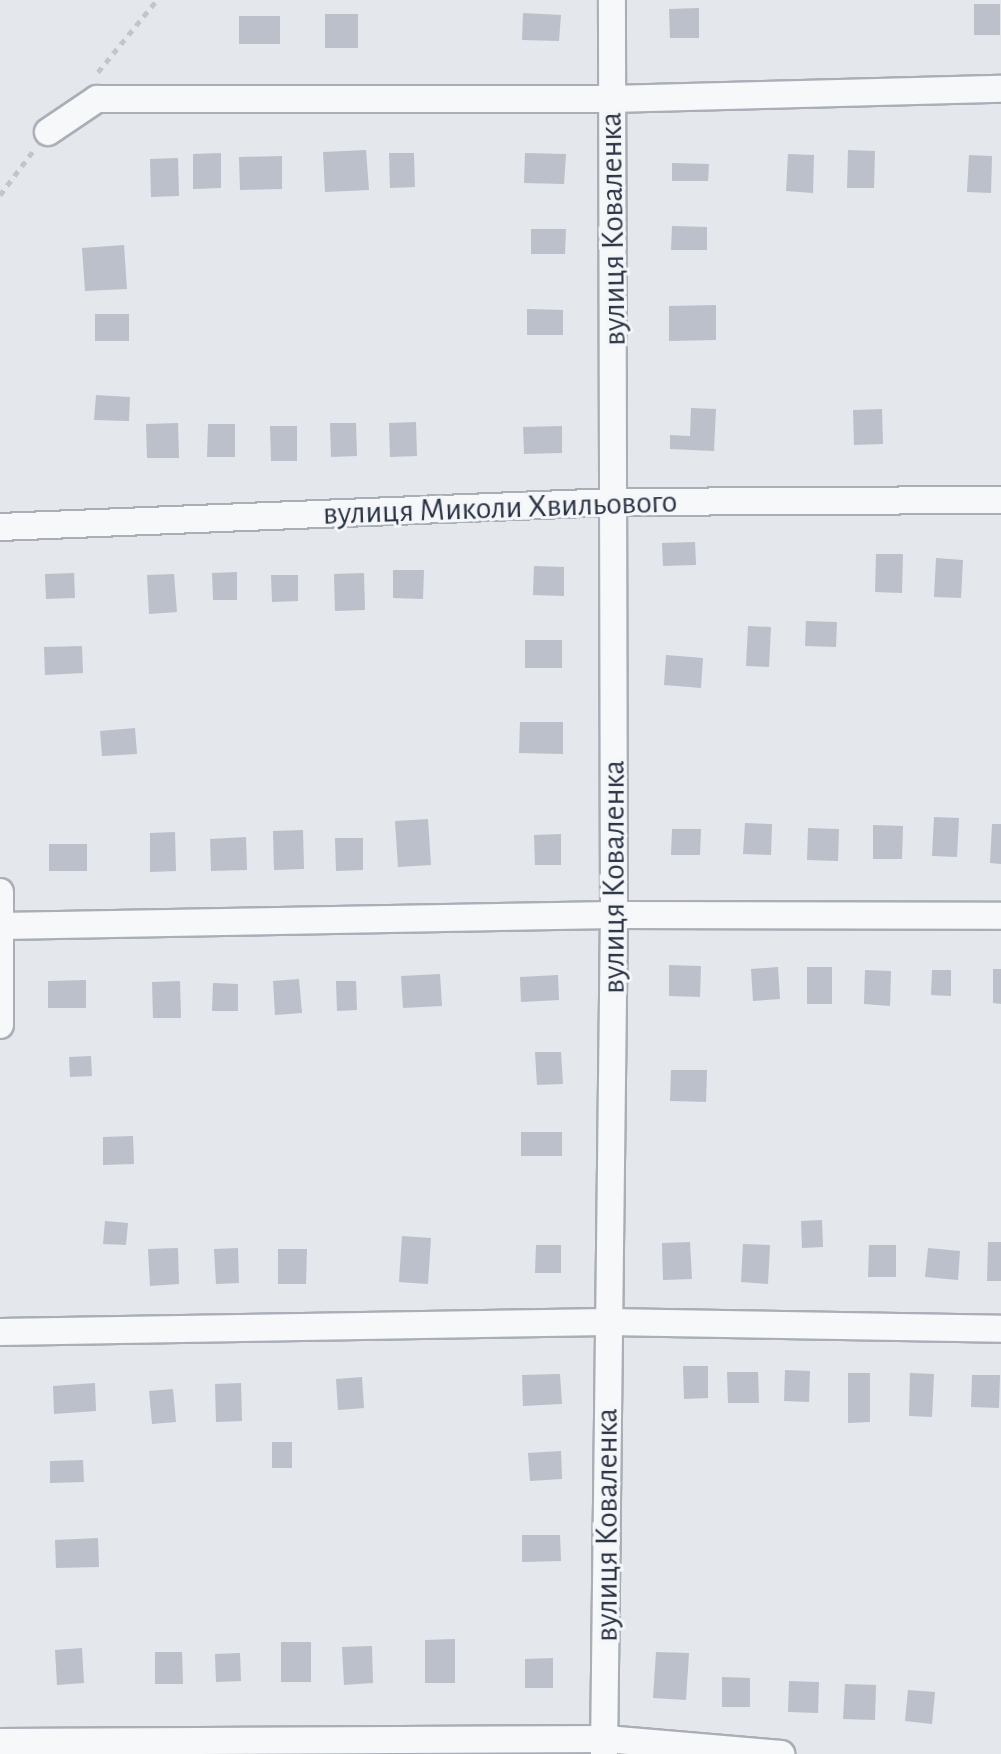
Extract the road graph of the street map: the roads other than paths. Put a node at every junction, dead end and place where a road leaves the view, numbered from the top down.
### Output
1 (612, 0) edge
2 (1001, 89) edge
3 (611, 99) junction
4 (48, 132) dead end
5 (1001, 500) edge
6 (615, 502) junction
7 (0, 527) edge
8 (0, 892) edge
9 (614, 915) junction
10 (1001, 916) edge
11 (2, 926) junction
12 (0, 1025) edge
13 (608, 1322) junction
14 (1001, 1329) edge
15 (0, 1332) edge
16 (0, 1742) edge
17 (605, 1746) edge
18 (781, 1754) edge

1 - 3 street, вулиця Коваленка
2 - 3 street
3 - 4 street
3 - 6 street, вулиця Коваленка
5 - 6 street, вулиця Миколи Хвильового
6 - 7 street, вулиця Миколи Хвильового
6 - 9 street, вулиця Коваленка
8 - 11 street
9 - 10 street
9 - 11 street
9 - 13 street, вулиця Коваленка
11 - 12 street
13 - 14 street
13 - 15 street
13 - 17 street, вулиця Коваленка
16 - 17 street
17 - 18 street

